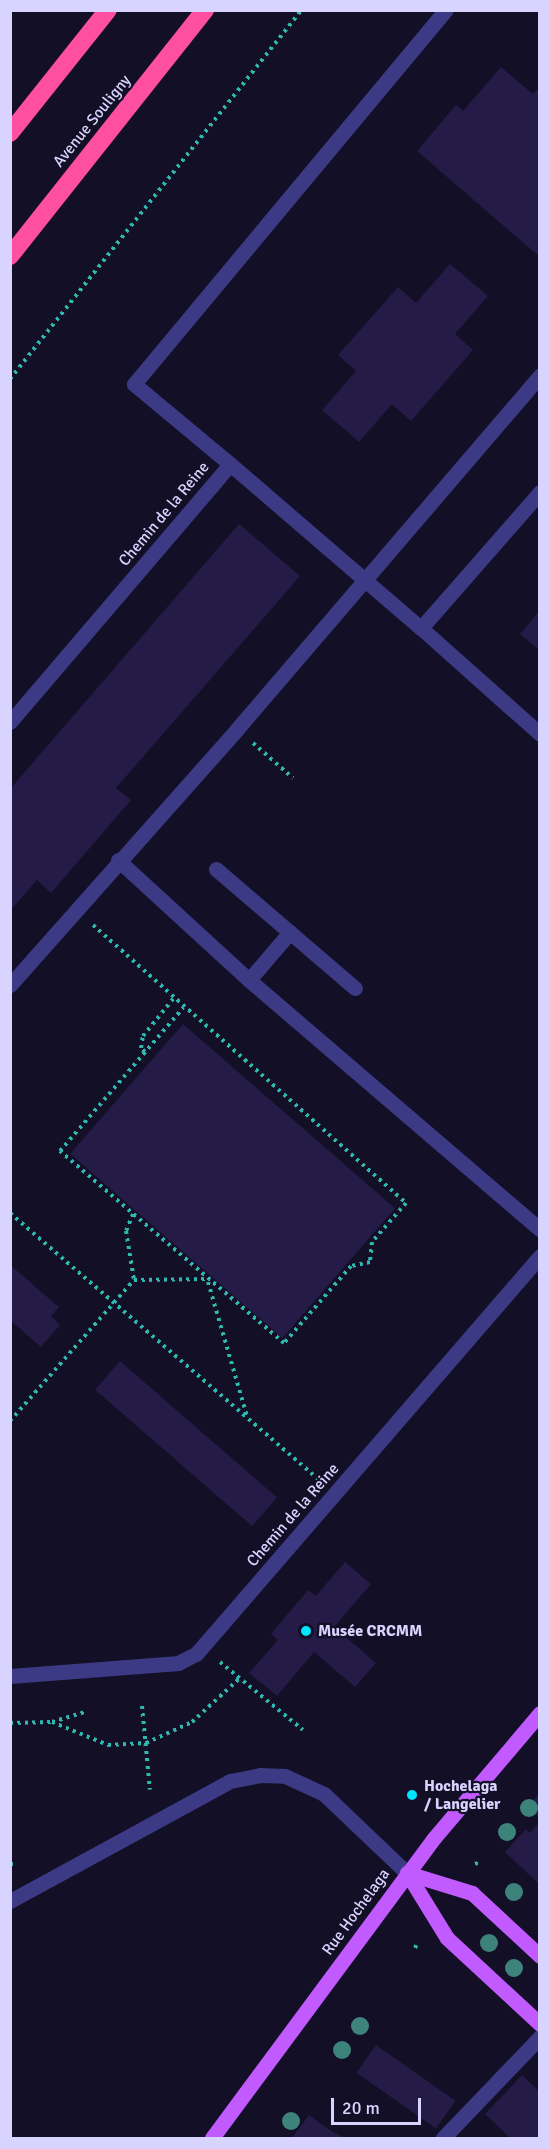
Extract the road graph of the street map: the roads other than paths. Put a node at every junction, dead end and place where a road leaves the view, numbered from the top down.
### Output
1 (108, 10) edge
2 (205, 10) edge
3 (446, 10) edge
4 (10, 133) edge
5 (10, 256) edge
6 (540, 375) edge
7 (230, 464) junction
8 (540, 492) edge
9 (364, 578) junction
10 (421, 628) junction
11 (10, 722) edge
12 (540, 734) edge
13 (118, 860) junction
14 (216, 869) dead end
15 (290, 932) junction
16 (249, 980) junction
17 (10, 985) edge
18 (355, 988) dead end
19 (540, 1229) edge
20 (540, 1256) edge
21 (10, 1676) edge
22 (540, 1713) edge
23 (407, 1873) junction
24 (10, 1901) edge
25 (540, 1956) edge
26 (540, 2024) edge
27 (540, 2037) edge
28 (212, 2139) edge
29 (443, 2139) edge

1 - 4 highway
2 - 5 highway, Avenue Souligny
3 - 7 lane
6 - 9 lane
7 - 9 lane, Chemin de la Reine
7 - 11 lane, Chemin de la Reine
8 - 10 lane
9 - 10 lane, Chemin de la Reine
9 - 13 lane
10 - 12 lane, Chemin de la Reine
13 - 16 lane
13 - 17 lane
14 - 15 lane
15 - 16 lane
15 - 18 lane
16 - 19 lane
20 - 21 lane, Chemin de la Reine
22 - 23 main road, Rue Hochelaga
23 - 24 lane
23 - 25 main road
23 - 26 main road
23 - 28 main road, Rue Hochelaga
27 - 29 lane

